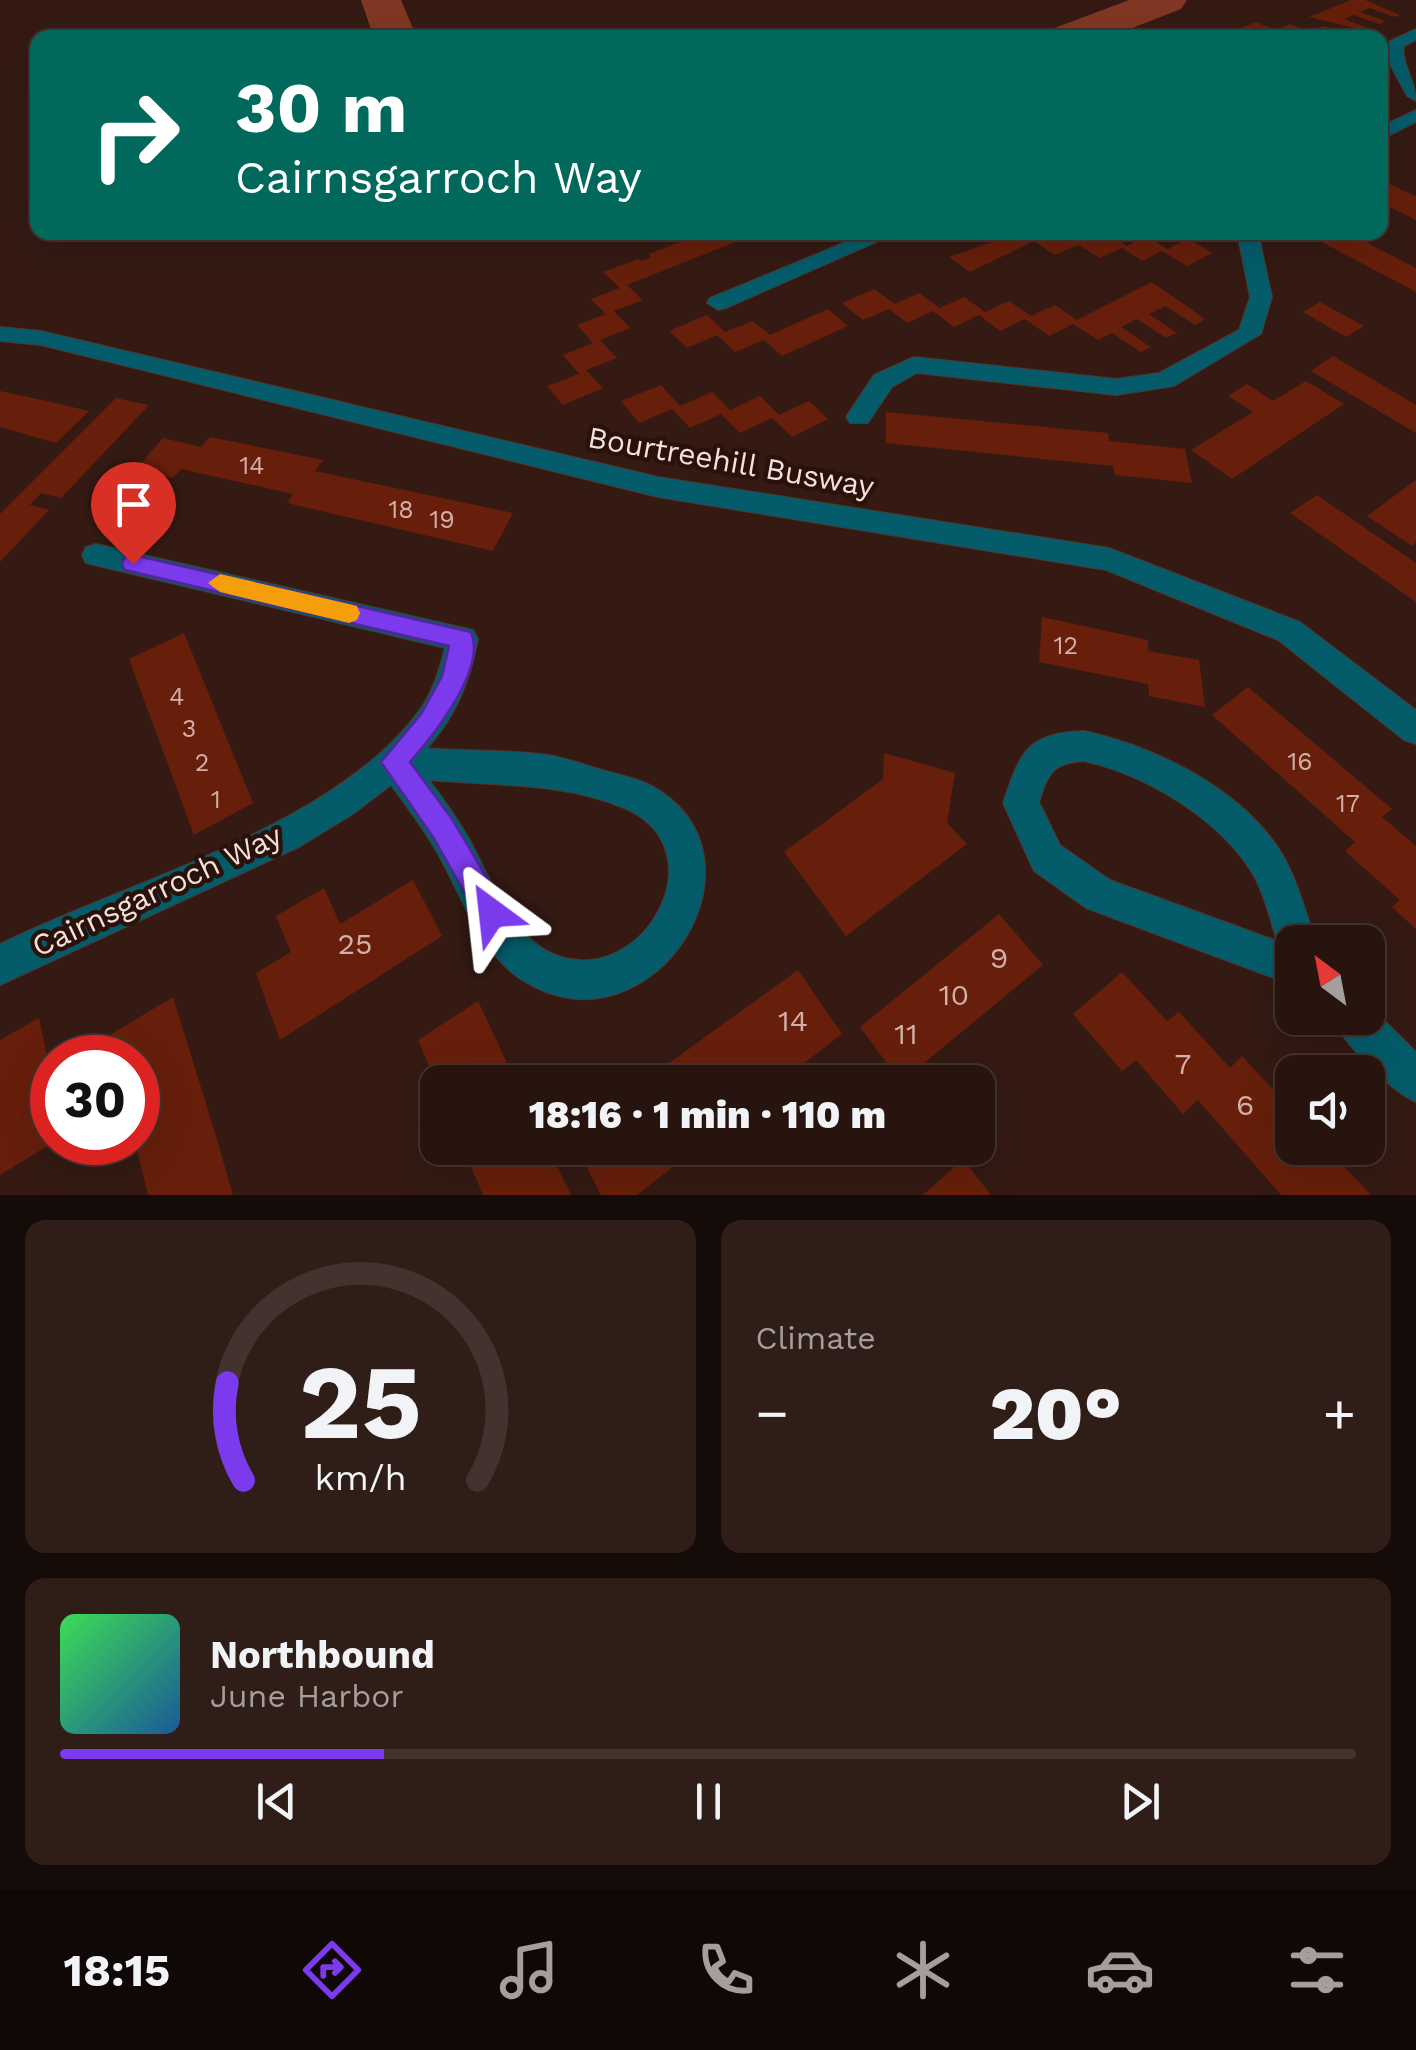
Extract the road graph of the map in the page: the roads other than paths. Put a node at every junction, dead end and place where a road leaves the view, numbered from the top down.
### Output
1 (1416, 34) edge
2 (1388, 55) edge
3 (1388, 57) edge
4 (1416, 96) edge
5 (1416, 116) edge
6 (1388, 130) edge
7 (870, 240) edge
8 (1243, 240) edge
9 (718, 303) dead end
10 (0, 334) edge
11 (859, 417) dead end
12 (96, 555) dead end
13 (1416, 729) edge
14 (394, 762) junction
15 (1290, 925) edge
16 (1275, 960) edge
17 (0, 965) edge
18 (1370, 1035) edge
19 (1416, 1081) edge

1 - 2 street
3 - 4 street
5 - 6 street
7 - 9 street
8 - 11 street
10 - 13 street, Bourtreehill Busway
12 - 14 street, Cairnsgarroch Way
14 - 14 street
14 - 17 street, Cairnsgarroch Way
15 - 16 street
18 - 19 street

